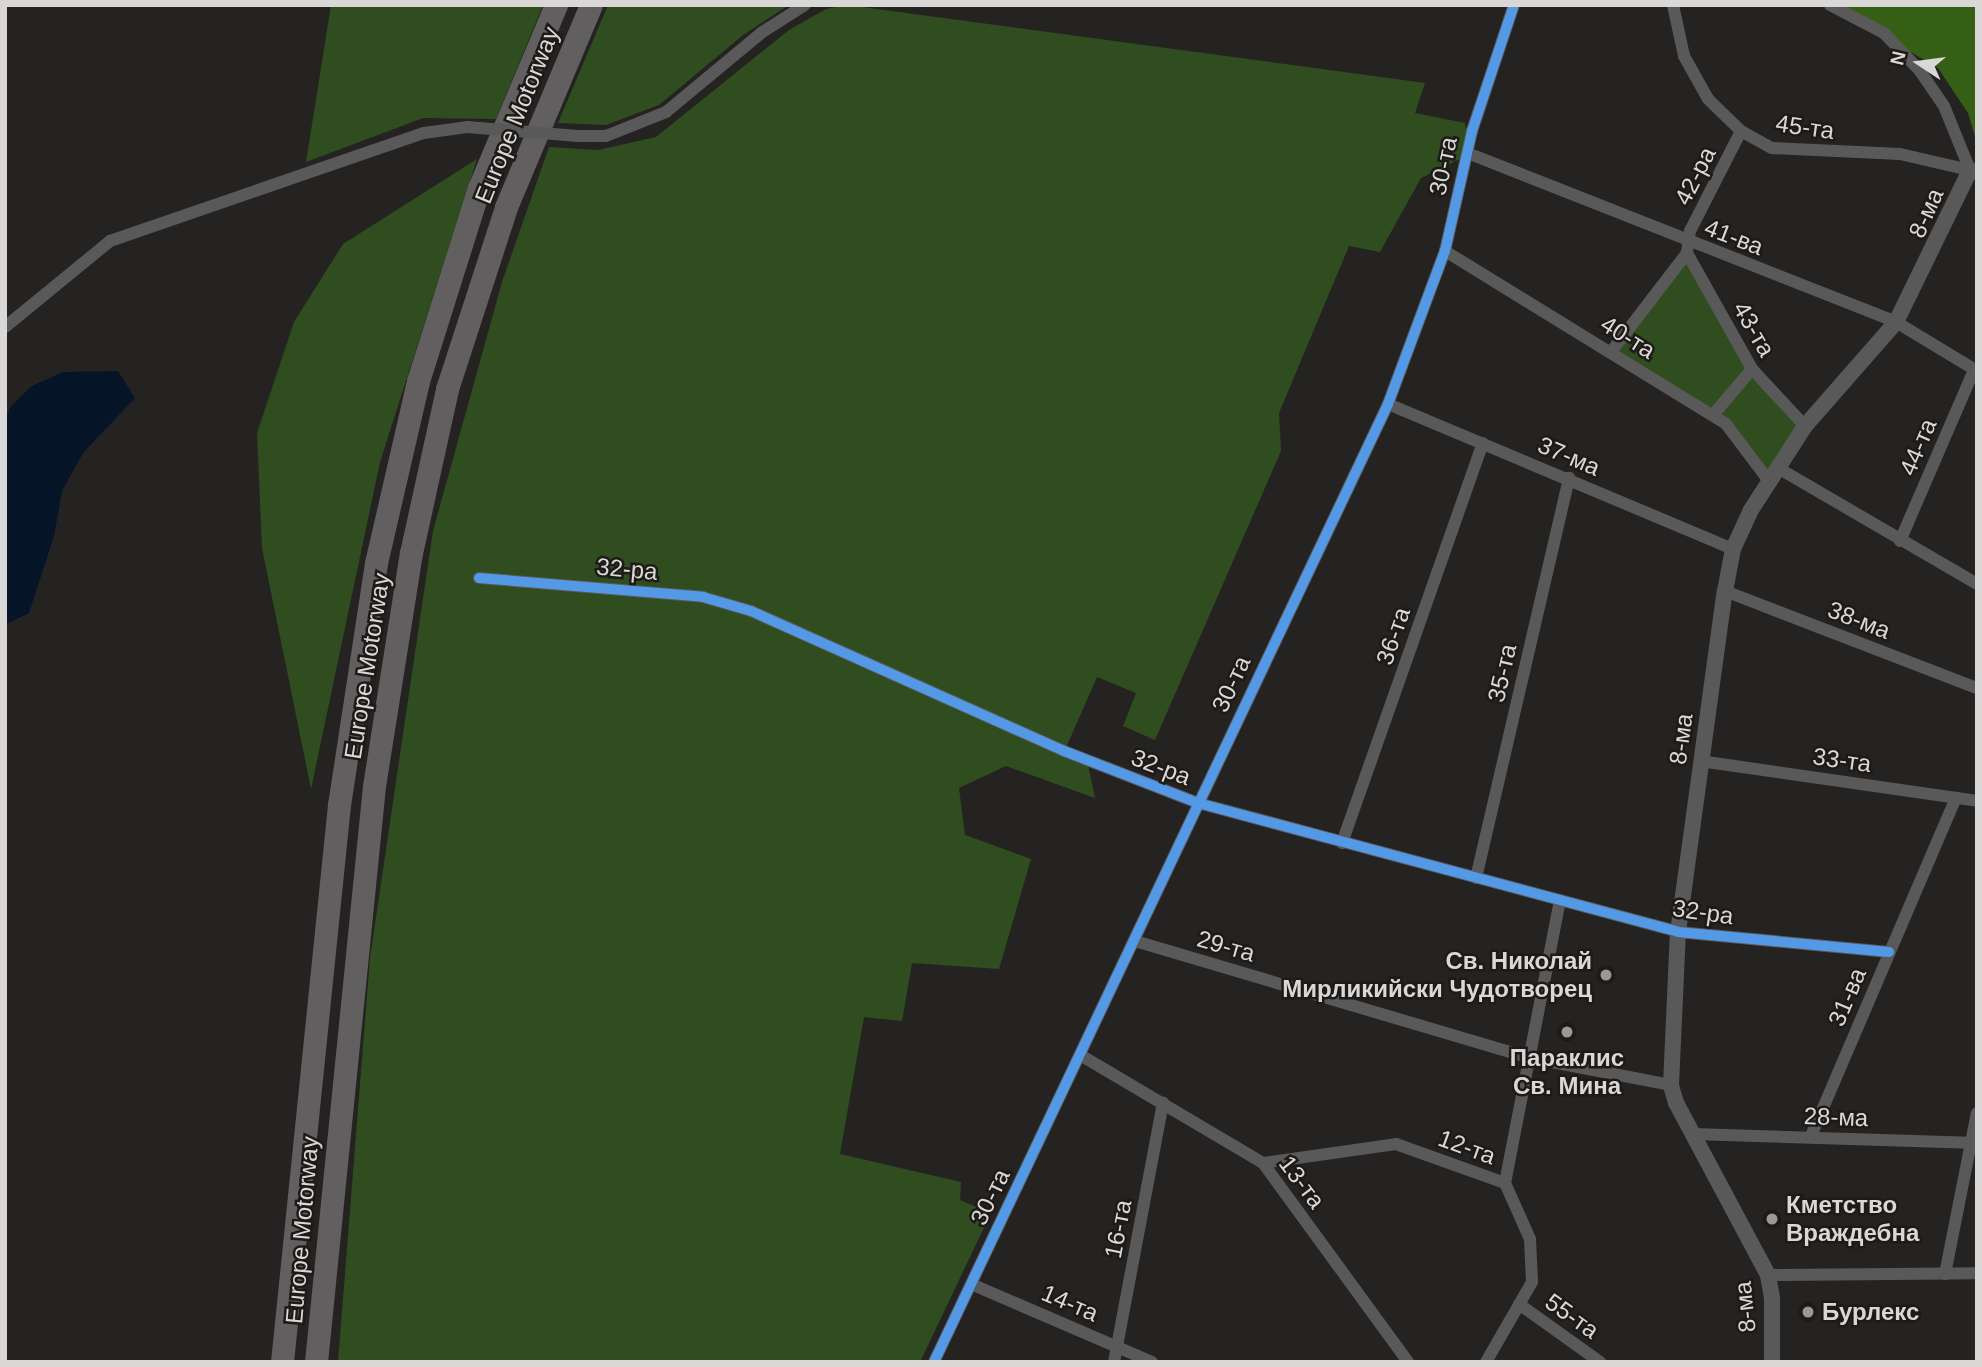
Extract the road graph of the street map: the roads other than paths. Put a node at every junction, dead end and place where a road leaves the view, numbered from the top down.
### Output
1 (556, 5) edge
2 (591, 5) edge
3 (805, 5) edge
4 (1514, 5) edge
5 (1673, 5) edge
6 (1830, 5) edge
7 (1741, 131) junction
8 (1469, 154) junction
9 (1973, 171) edge
10 (1687, 247) junction
11 (1445, 251) junction
12 (1896, 322) junction
13 (5, 327) edge
14 (1611, 352) junction
15 (1752, 369) junction
16 (1975, 370) edge
17 (1388, 404) junction
18 (1713, 415) junction
19 (1805, 426) junction
20 (1483, 443) junction
21 (1773, 475) junction
22 (1569, 478) junction
23 (1900, 541) junction
24 (1733, 549) junction
25 (479, 578) dead end
26 (1977, 584) edge
27 (1726, 591) junction
28 (1977, 688) edge
29 (1700, 761) junction
30 (1956, 798) junction
31 (1977, 801) edge
32 (1198, 803) junction
33 (1342, 843) junction
34 (1476, 878) junction
35 (1560, 900) junction
36 (1678, 932) junction
37 (1135, 941) junction
38 (1889, 952) junction
39 (1082, 1055) junction
40 (1531, 1058) junction
41 (1671, 1085) junction
42 (1163, 1103) junction
43 (1977, 1113) edge
44 (1694, 1134) junction
45 (1811, 1136) junction
46 (1974, 1143) edge
47 (1263, 1163) junction
48 (1505, 1183) junction
49 (1945, 1273) junction
50 (1977, 1273) edge
51 (1768, 1275) junction
52 (1532, 1282) junction
53 (971, 1284) junction
54 (1519, 1304) junction
55 (1532, 1315) junction
56 (1117, 1346) junction
57 (282, 1362) edge
58 (316, 1362) edge
59 (934, 1362) edge
60 (1114, 1362) edge
61 (1152, 1362) edge
62 (1408, 1362) edge
63 (1486, 1362) edge
64 (1600, 1362) edge
65 (1772, 1362) edge

1 - 57 highway, Europe Motorway
2 - 58 highway, Europe Motorway
3 - 13 street, bridge
4 - 8 street, 30-та
5 - 7 street, 45-та
6 - 9 street
7 - 9 street, 45-та
7 - 10 street, 42-ра
8 - 10 street, 41-ва
8 - 11 street, 30-та
9 - 12 street, 8-ма
10 - 12 street, 41-ва
10 - 14 street, 42-ра
10 - 15 street, 43-та
11 - 14 street, 40-та
11 - 17 street, 30-та
12 - 16 street, 41-ва
12 - 19 street, 8-ма
14 - 18 street, 40-та
15 - 18 street
15 - 19 street, 43-та
16 - 23 street, 44-та
17 - 20 street, 37-ма
17 - 32 street, 30-та
18 - 21 street, 40-та
19 - 21 street, 8-ма
20 - 22 street, 37-ма
20 - 33 street, 36-та
21 - 23 street, 40-та
21 - 24 street, 8-ма
22 - 24 street, 37-ма
22 - 34 street, 35-та
23 - 26 street, 40-та
24 - 27 street, 8-ма
25 - 32 street, 32-ра
27 - 28 street, 38-ма
27 - 29 street, 8-ма
29 - 30 street, 33-та
29 - 36 street, 8-ма
30 - 31 street, 33-та
30 - 38 street, 31-ва
32 - 33 street, 32-ра
32 - 37 street, 30-та
33 - 34 street, 32-ра
34 - 35 street, 32-ра
35 - 36 street, 32-ра
35 - 40 street
36 - 38 street, 32-ра
36 - 41 street, 8-ма
37 - 39 street, 30-та
37 - 40 street, 29-та
38 - 45 street, 31-ва
39 - 42 street, 13-та
39 - 53 street, 30-та
40 - 41 street, 29-та
40 - 48 street
41 - 44 street, 8-ма
42 - 47 street, 13-та
42 - 56 street, 16-та
43 - 46 street
44 - 45 street, 28-ма
44 - 51 street, 8-ма
45 - 46 street, 28-ма
46 - 49 street
47 - 48 street, 12-та
47 - 62 street, 13-та
48 - 52 street, 12-та
49 - 50 street
49 - 51 street
51 - 65 street, 8-ма
52 - 54 street
52 - 55 street, 12-та
53 - 56 street, 14-та
53 - 59 street, 30-та
54 - 55 street, 55-та
54 - 63 street
55 - 64 street, 55-та
56 - 60 street, 16-та
56 - 61 street, 14-та

